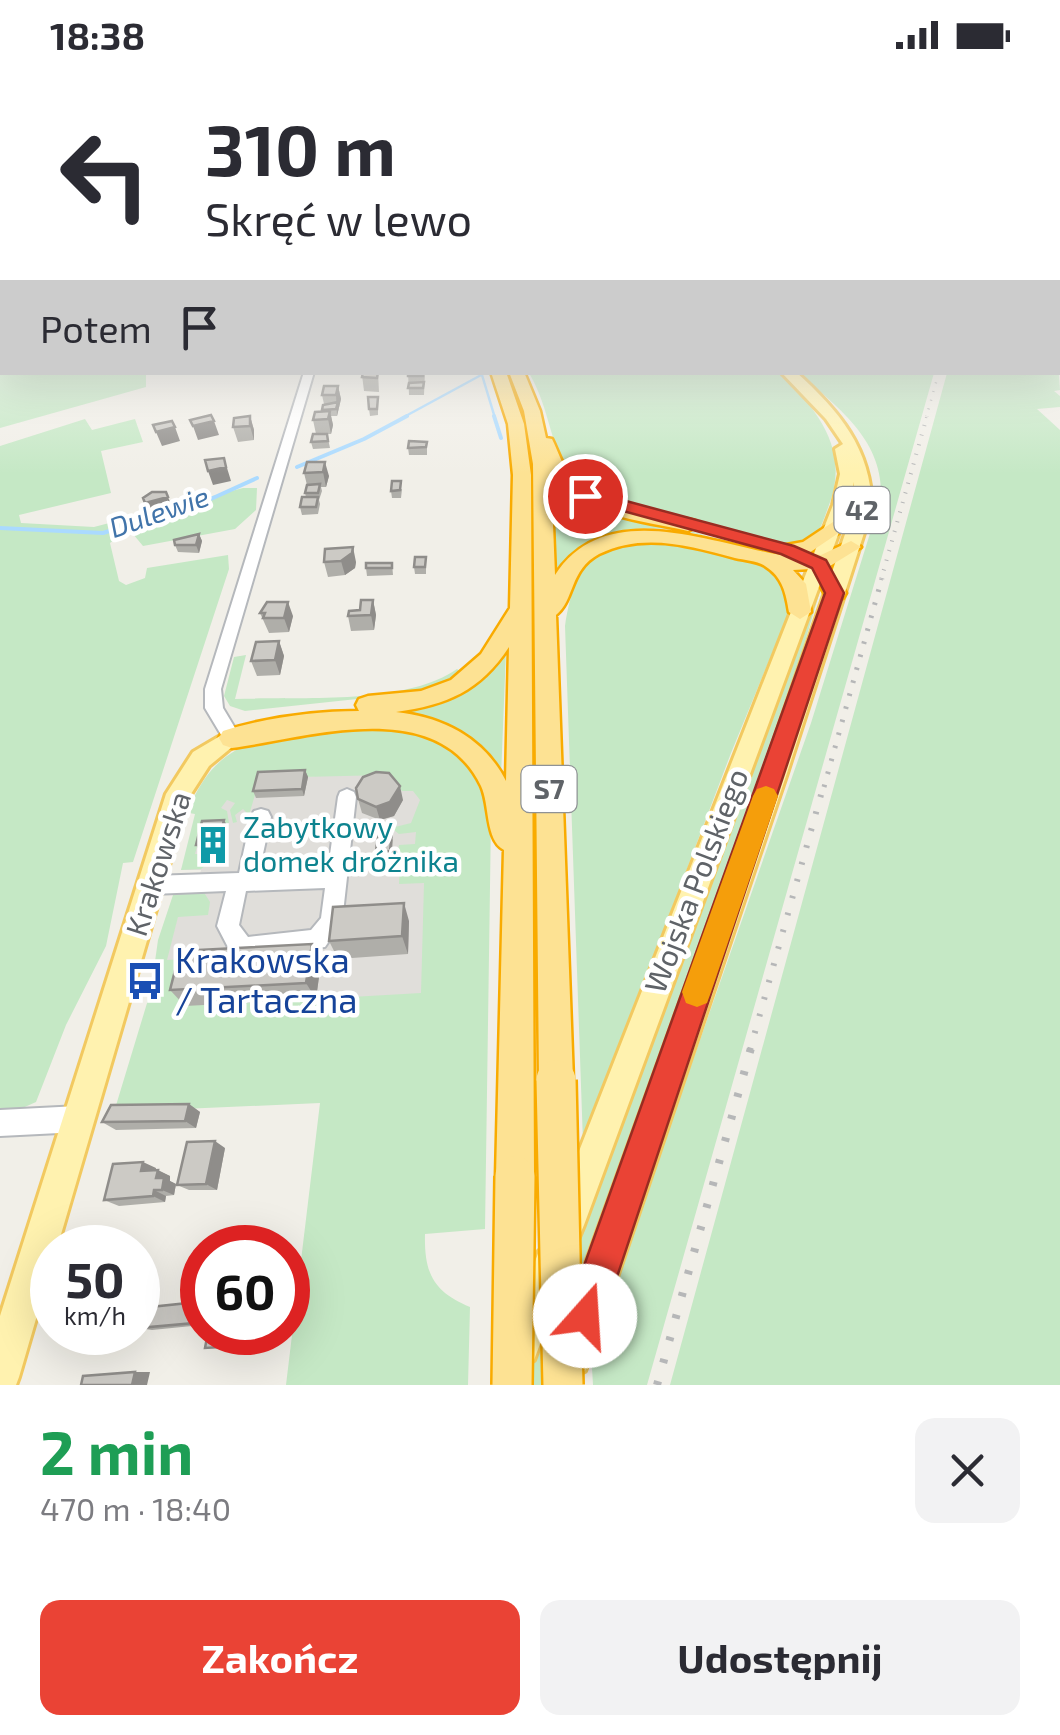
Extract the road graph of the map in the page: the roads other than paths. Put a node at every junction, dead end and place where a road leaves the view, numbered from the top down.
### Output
1 (309, 375) edge
2 (499, 375) edge
3 (517, 375) edge
4 (794, 378) edge
5 (535, 423) junction
6 (833, 528) junction
7 (851, 548) junction
8 (779, 555) junction
9 (820, 564) junction
10 (835, 593) junction
11 (520, 608) junction
12 (800, 612) junction
13 (546, 636) junction
14 (232, 738) junction
15 (347, 797) dead end
16 (261, 818) dead end
17 (336, 878) junction
18 (517, 881) junction
19 (242, 882) junction
20 (152, 884) junction
21 (79, 1119) junction
22 (0, 1123) edge
23 (0, 1378) edge
24 (509, 1385) edge
25 (562, 1385) edge

1 - 14 street
2 - 11 highway, S7
3 - 5 highway, S7
4 - 6 main road, Wojska Polskiego / 42
4 - 7 main road, Wojska Polskiego / 42
5 - 8 highway
5 - 13 highway, S7
6 - 8 highway
6 - 9 main road, Wojska Polskiego / 42
7 - 9 highway
7 - 10 main road, Wojska Polskiego / 42
8 - 9 highway
8 - 12 highway
8 - 13 highway
9 - 10 highway
9 - 12 main road, Wojska Polskiego / 42
10 - 25 main road, Wojska Polskiego / 42
11 - 14 highway
11 - 18 highway, S7
12 - 24 main road, Wojska Polskiego / 42
13 - 25 highway, S7, bridge
14 - 18 highway
14 - 20 main road, Krakowska
15 - 17 street
16 - 19 street
17 - 19 street
17 - 19 street
18 - 24 highway, S7, bridge
19 - 20 street
20 - 21 main road, Krakowska
21 - 22 street
21 - 23 main road, Krakowska

